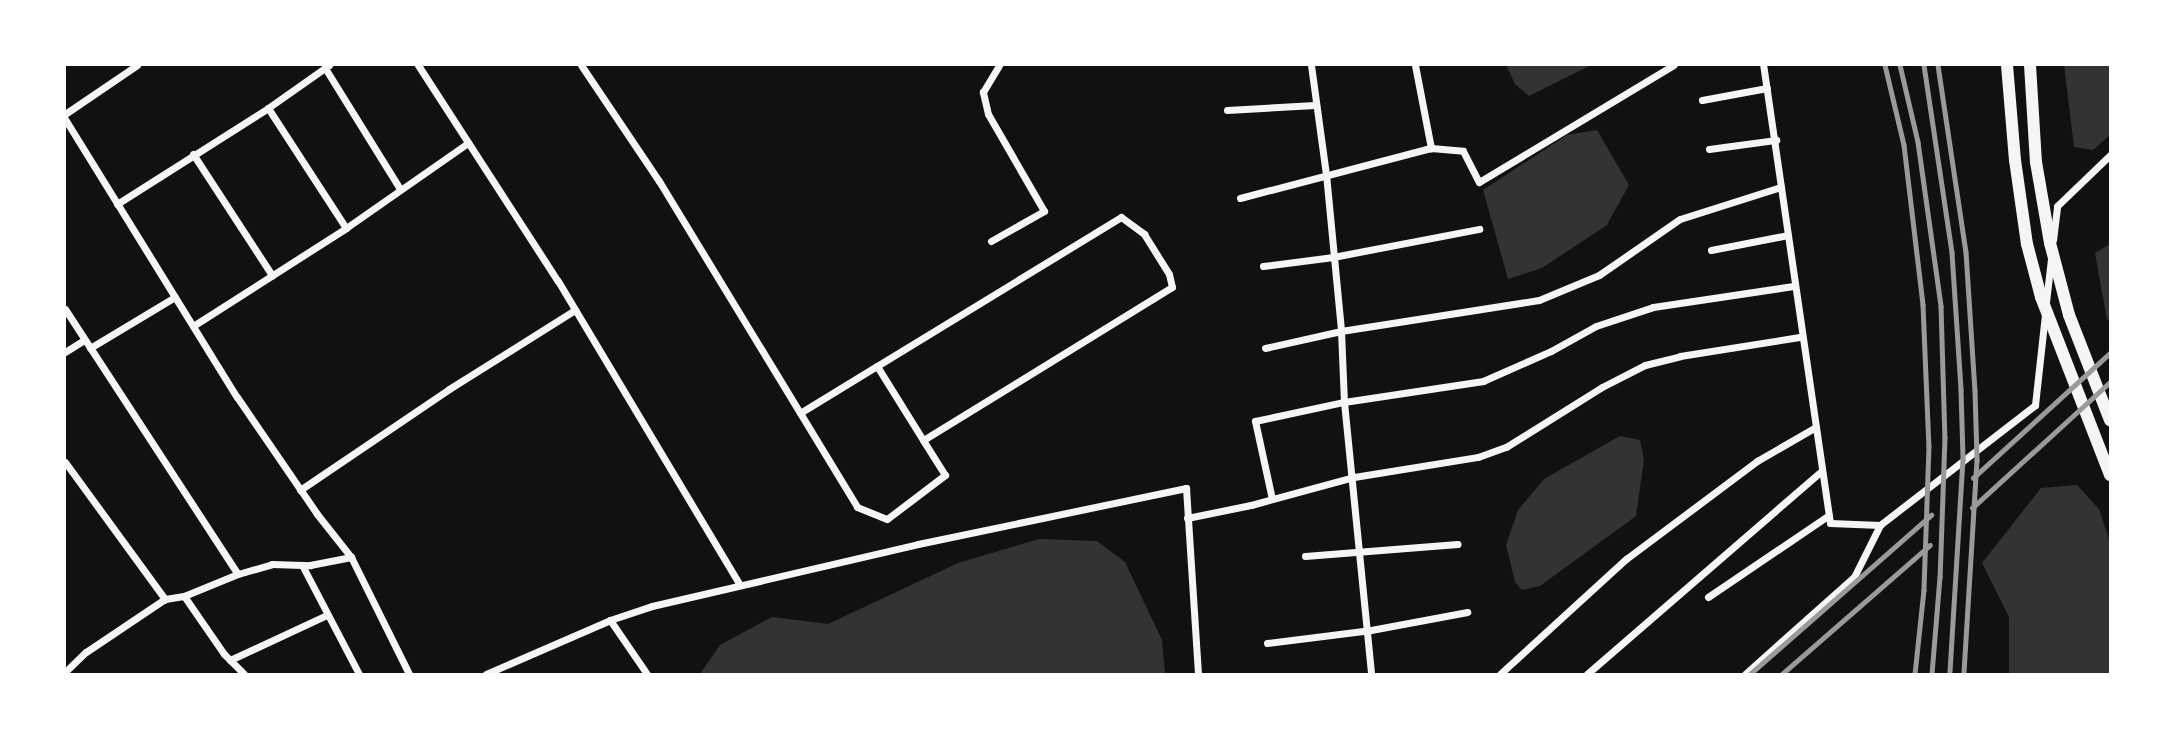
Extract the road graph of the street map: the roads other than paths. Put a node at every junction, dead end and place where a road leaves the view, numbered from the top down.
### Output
1 (137, 65) edge
2 (418, 65) edge
3 (581, 65) edge
4 (999, 65) edge
5 (1311, 65) edge
6 (1415, 65) edge
7 (1674, 65) edge
8 (1763, 65) edge
9 (2007, 65) edge
10 (2029, 65) edge
11 (327, 66) edge
12 (1767, 88) junction
13 (1702, 100) dead end
14 (1315, 105) junction
15 (268, 108) junction
16 (1227, 110) dead end
17 (65, 114) edge
18 (65, 120) edge
19 (1776, 140) junction
20 (468, 143) junction
21 (1431, 148) junction
22 (1709, 149) dead end
23 (193, 154) junction
24 (2110, 155) edge
25 (1326, 174) junction
26 (1781, 187) junction
27 (400, 189) junction
28 (1240, 198) dead end
29 (117, 204) junction
30 (346, 228) junction
31 (1479, 229) dead end
32 (1788, 235) junction
33 (991, 241) dead end
34 (1711, 250) dead end
35 (1333, 257) junction
36 (1263, 266) dead end
37 (272, 275) junction
38 (1793, 286) junction
39 (175, 297) junction
40 (65, 309) edge
41 (575, 310) junction
42 (193, 326) junction
43 (1341, 331) junction
44 (1800, 337) junction
45 (84, 340) junction
46 (90, 348) junction
47 (1265, 348) dead end
48 (65, 352) edge
49 (877, 366) junction
50 (1344, 402) junction
51 (800, 413) junction
52 (2110, 420) edge
53 (1816, 427) junction
54 (923, 440) junction
55 (65, 462) edge
56 (1821, 471) junction
57 (2110, 475) edge
58 (1354, 477) junction
59 (300, 490) junction
60 (1272, 499) junction
61 (1829, 515) junction
62 (1188, 518) junction
63 (1880, 525) junction
64 (1458, 544) dead end
65 (1359, 552) junction
66 (1305, 556) dead end
67 (351, 557) junction
68 (302, 565) junction
69 (238, 574) junction
70 (740, 585) junction
71 (184, 596) junction
72 (1708, 597) dead end
73 (165, 599) junction
74 (1467, 612) dead end
75 (327, 615) junction
76 (610, 620) junction
77 (1366, 630) junction
78 (1267, 643) dead end
79 (230, 660) junction
80 (65, 672) edge
81 (244, 674) edge
82 (359, 674) edge
83 (409, 674) edge
84 (486, 674) edge
85 (647, 674) edge
86 (1198, 674) edge
87 (1371, 674) edge
88 (1500, 674) edge
89 (1587, 674) edge
90 (1745, 674) edge

1 - 17 street
2 - 20 street
3 - 51 street
4 - 33 street
5 - 14 street
6 - 21 street
7 - 21 street
8 - 12 street
9 - 57 highway
10 - 52 highway
11 - 15 street
11 - 27 street
12 - 13 street
12 - 19 street
14 - 16 street
14 - 25 street
15 - 23 street
15 - 30 street
18 - 29 street
19 - 22 street
19 - 26 street
20 - 27 street
20 - 41 street
21 - 25 street
23 - 29 street
23 - 37 street
24 - 63 street
25 - 28 street
25 - 35 street
26 - 32 street
26 - 43 street
27 - 30 street
29 - 39 street
30 - 37 street
31 - 35 street
32 - 34 street
32 - 38 street
35 - 36 street
35 - 43 street
37 - 42 street
38 - 44 street
38 - 50 street
39 - 42 street
39 - 46 street
40 - 45 street
41 - 59 street
41 - 70 street
42 - 59 street
43 - 47 street
43 - 50 street
44 - 53 street
44 - 58 street
45 - 46 street
45 - 48 street
46 - 69 street
49 - 51 street
49 - 54 street
49 - 54 street
50 - 58 street
50 - 60 street
51 - 54 street
53 - 56 street
53 - 88 street
55 - 73 street
56 - 61 street
56 - 89 street
58 - 60 street
58 - 65 street
59 - 67 street
60 - 62 street
61 - 63 street
61 - 72 street
62 - 70 street
62 - 86 street
63 - 90 street
64 - 65 street
65 - 66 street
65 - 77 street
67 - 68 street
67 - 83 street
68 - 69 street
68 - 75 street
69 - 71 street
70 - 76 street
71 - 73 street
71 - 79 street
73 - 80 street
74 - 77 street
75 - 79 street
75 - 82 street
76 - 84 street
76 - 85 street
77 - 78 street
77 - 87 street
79 - 81 street

